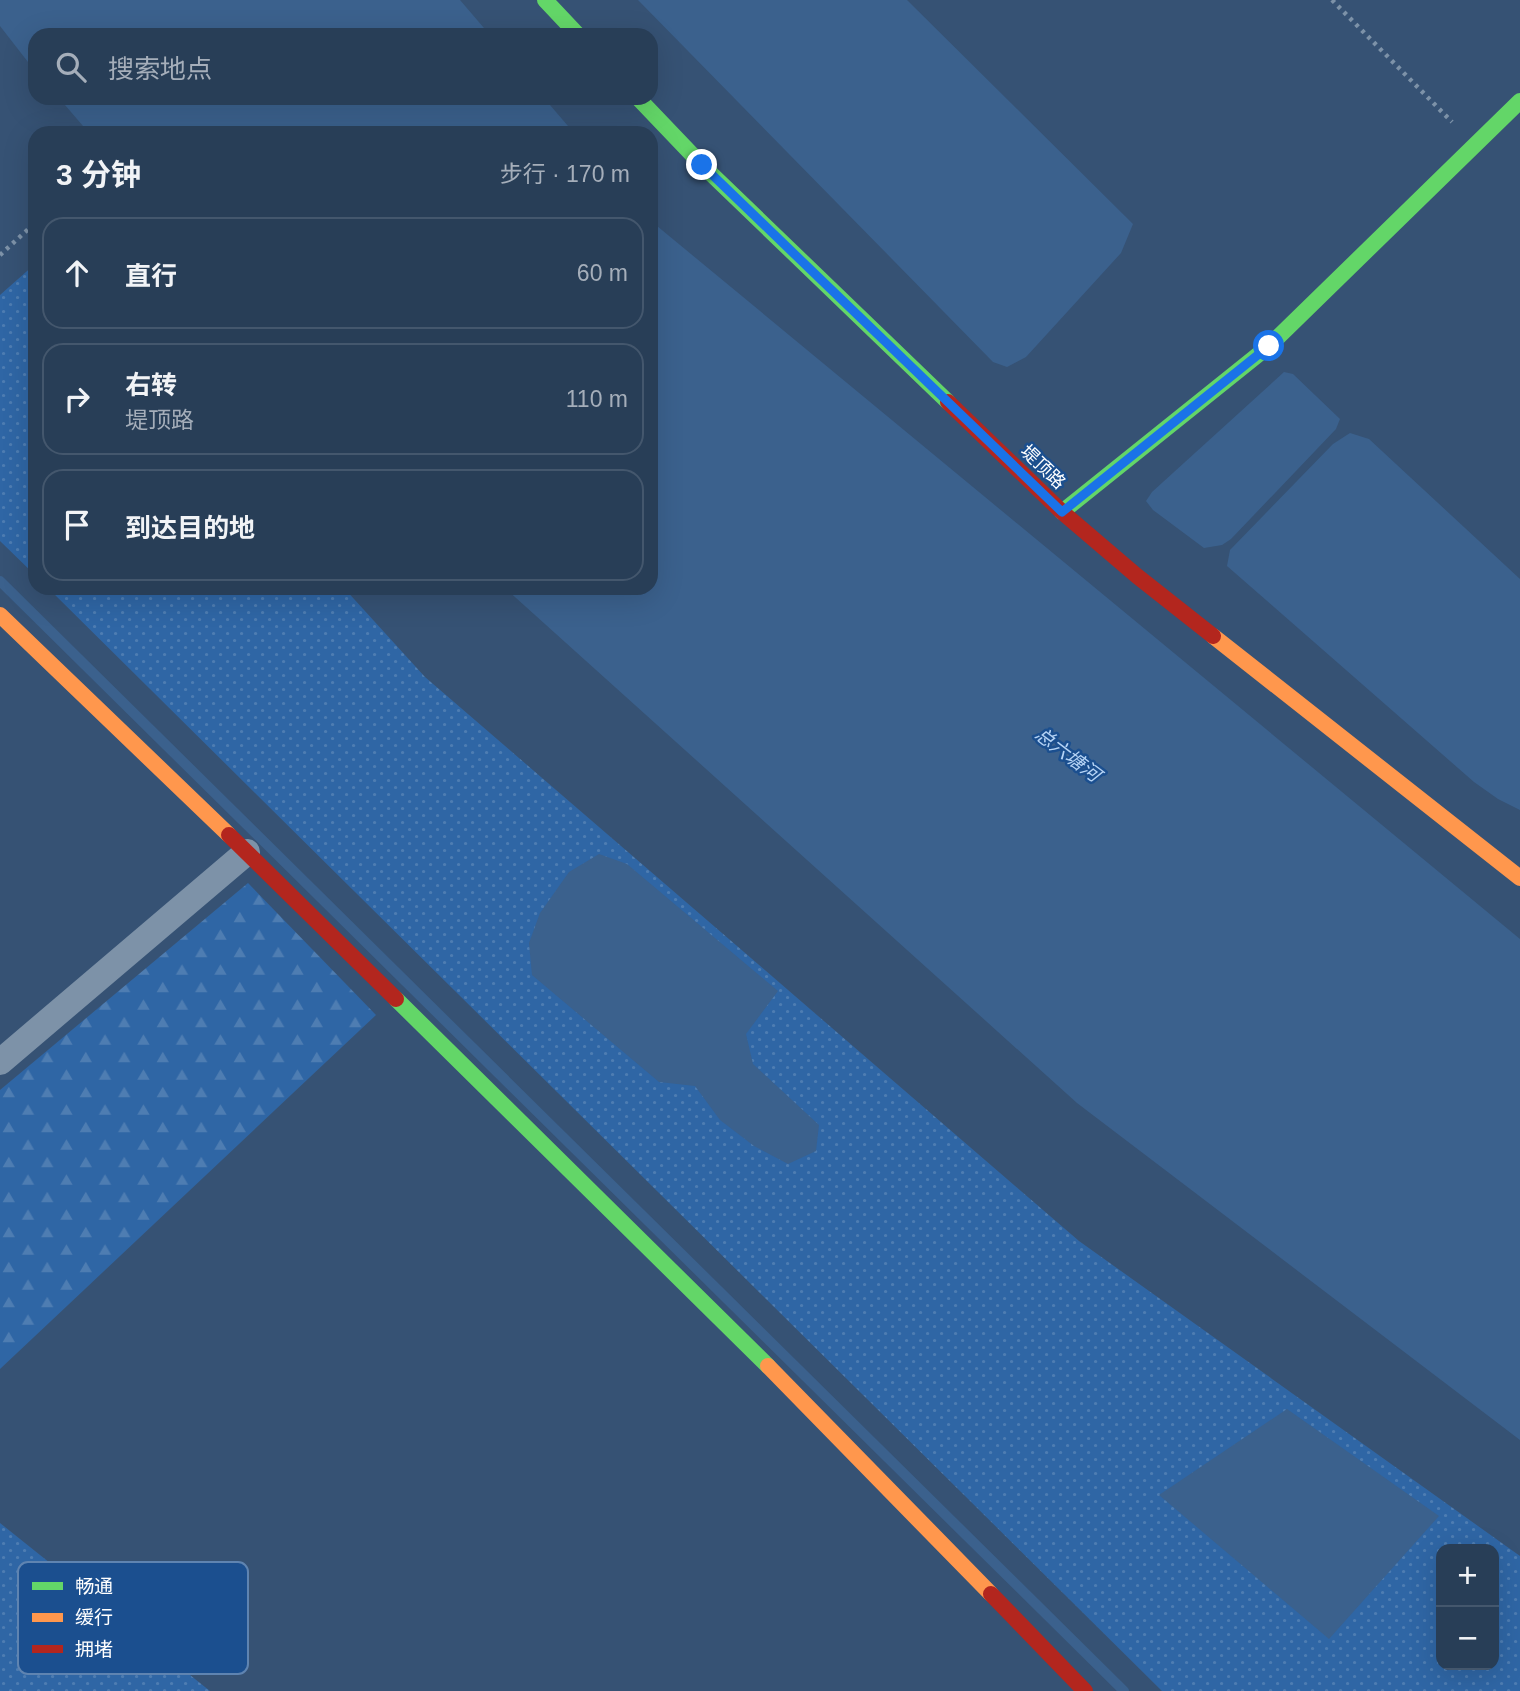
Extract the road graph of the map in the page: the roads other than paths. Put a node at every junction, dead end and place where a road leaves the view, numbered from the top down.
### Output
1 (545, 0) edge
2 (571, 28) edge
3 (1520, 101) edge
4 (645, 105) edge
5 (1062, 512) junction
6 (0, 615) edge
7 (247, 852) junction
8 (1520, 878) edge
9 (0, 1062) edge
10 (1085, 1691) edge

1 - 2 street
3 - 5 street
4 - 5 street, 堤顶路
5 - 8 street, 堤顶路
6 - 7 street
7 - 9 street
7 - 10 street

